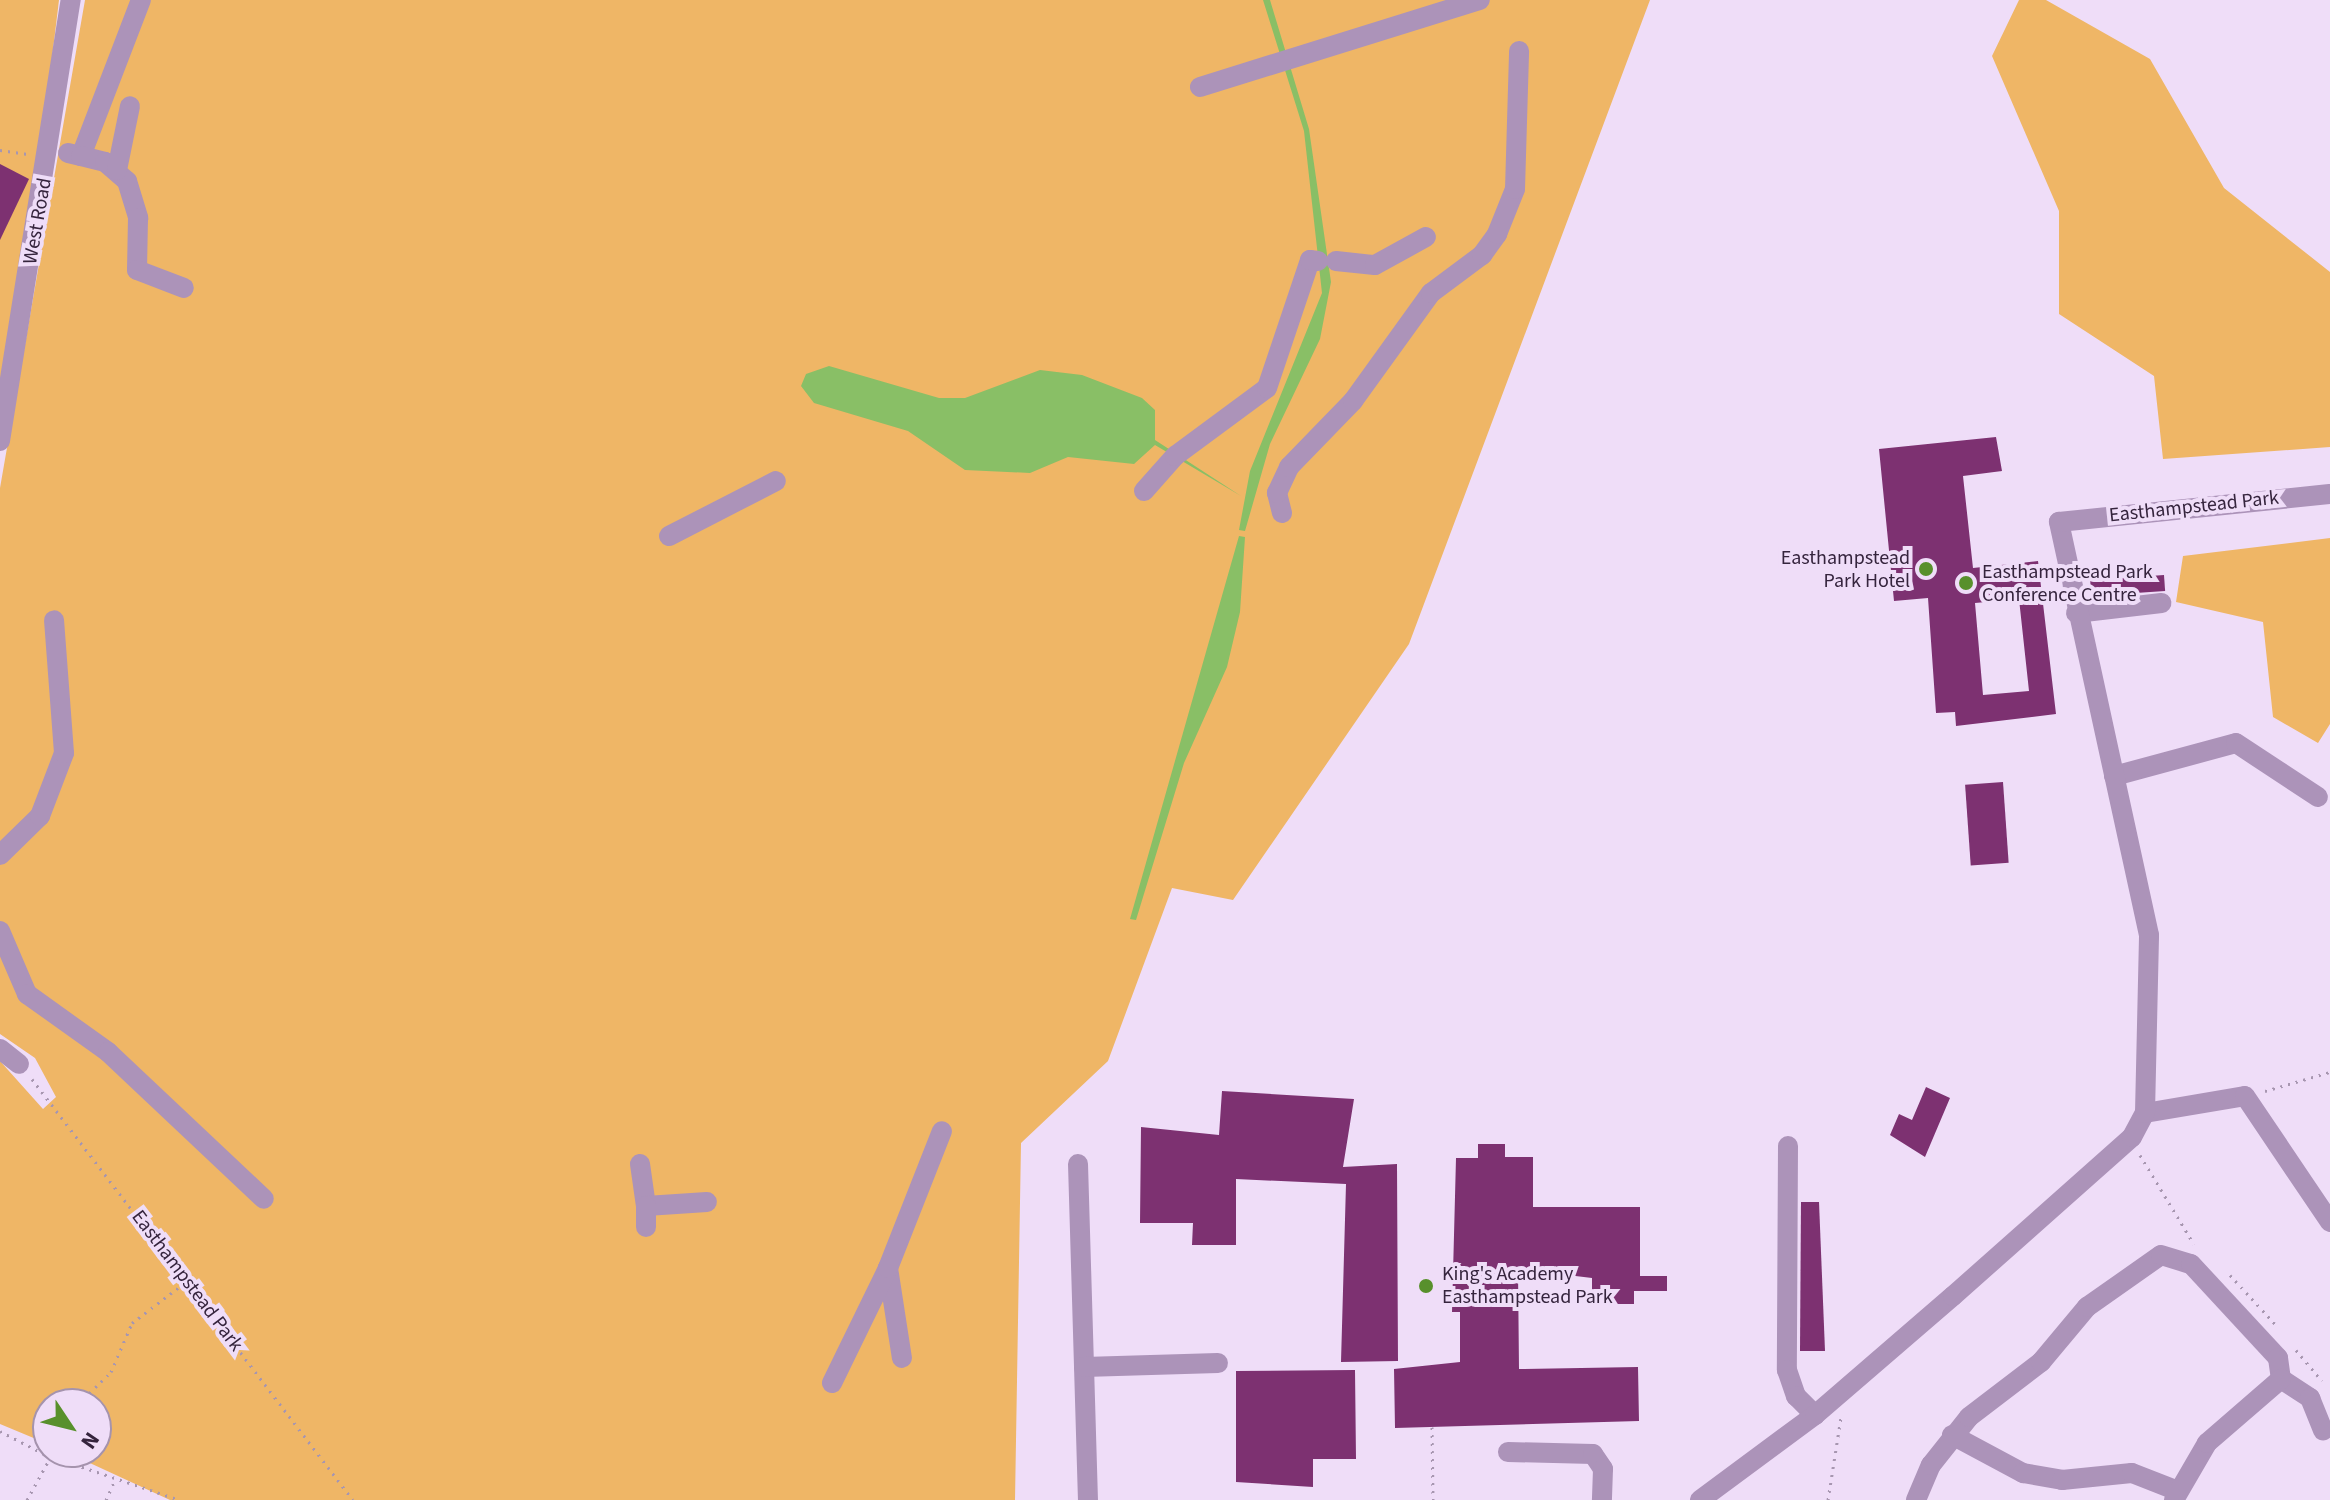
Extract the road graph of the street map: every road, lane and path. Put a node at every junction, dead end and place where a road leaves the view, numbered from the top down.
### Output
1 (71, 0) edge
2 (141, 0) edge
3 (1480, 0) edge
4 (1519, 51) dead end
5 (1200, 87) dead end
6 (130, 106) dead end
7 (0, 150) edge
8 (41, 155) dead end
9 (117, 170) junction
10 (1426, 237) dead end
11 (184, 288) dead end
12 (0, 441) edge
13 (776, 481) dead end
14 (1144, 491) dead end
15 (2330, 494) edge
16 (1282, 513) dead end
17 (669, 536) dead end
18 (2161, 603) dead end
19 (2076, 613) junction
20 (54, 620) dead end
21 (2114, 776) junction
22 (2318, 797) dead end
23 (0, 855) edge
24 (0, 931) edge
25 (0, 1049) edge
26 (19, 1064) joint
27 (2330, 1072) edge
28 (2245, 1096) junction
29 (2145, 1113) junction
30 (942, 1131) dead end
31 (2132, 1137) junction
32 (1788, 1146) dead end
33 (640, 1164) dead end
34 (1078, 1164) dead end
35 (264, 1199) dead end
36 (707, 1202) dead end
37 (646, 1206) junction
38 (2330, 1222) edge
39 (646, 1227) dead end
40 (2202, 1253) dead end
41 (888, 1268) junction
42 (2224, 1271) dead end
43 (187, 1281) junction
44 (2278, 1328) dead end
45 (2287, 1338) dead end
46 (902, 1358) dead end
47 (1218, 1363) dead end
48 (1084, 1367) junction
49 (2281, 1379) junction
50 (832, 1383) dead end
51 (94, 1388) edge
52 (2330, 1391) edge
53 (1832, 1399) junction
54 (1815, 1415) junction
55 (1432, 1427) dead end
56 (0, 1431) edge
57 (2323, 1431) dead end
58 (1952, 1435) junction
59 (32, 1448) edge
60 (1508, 1452) dead end
61 (44, 1468) edge
62 (86, 1468) edge
63 (116, 1478) junction
64 (2176, 1496) edge
65 (27, 1500) edge
66 (106, 1500) edge
67 (180, 1500) edge
68 (353, 1500) edge
69 (1088, 1500) edge
70 (1433, 1500) edge
71 (1602, 1500) edge
72 (1700, 1500) edge
73 (1828, 1500) edge
74 (1916, 1500) edge

1 - 12 street, West Road
2 - 9 street
3 - 5 street
4 - 16 street
6 - 9 street
7 - 8 path
9 - 11 street
10 - 14 street
13 - 17 street
15 - 19 street, Easthampstead Park
18 - 19 street
19 - 21 street
20 - 23 street
21 - 22 street
21 - 29 street
24 - 35 street
25 - 26 street
26 - 43 path, Easthampstead Park
27 - 28 path
28 - 29 street
28 - 38 street
29 - 31 street
30 - 41 street
31 - 40 path
31 - 53 street
32 - 54 street
33 - 37 street
34 - 48 street
36 - 37 street
37 - 39 street
41 - 46 street
41 - 50 street
42 - 44 path
43 - 51 path
43 - 68 path, Easthampstead Park
45 - 52 path
47 - 48 street
48 - 69 street
49 - 57 street
49 - 58 street
49 - 64 street
53 - 54 street
53 - 73 path
54 - 72 street
55 - 70 path
56 - 59 path
58 - 64 street
58 - 74 street
60 - 71 street
61 - 65 path
62 - 63 path
63 - 66 path
63 - 67 path

